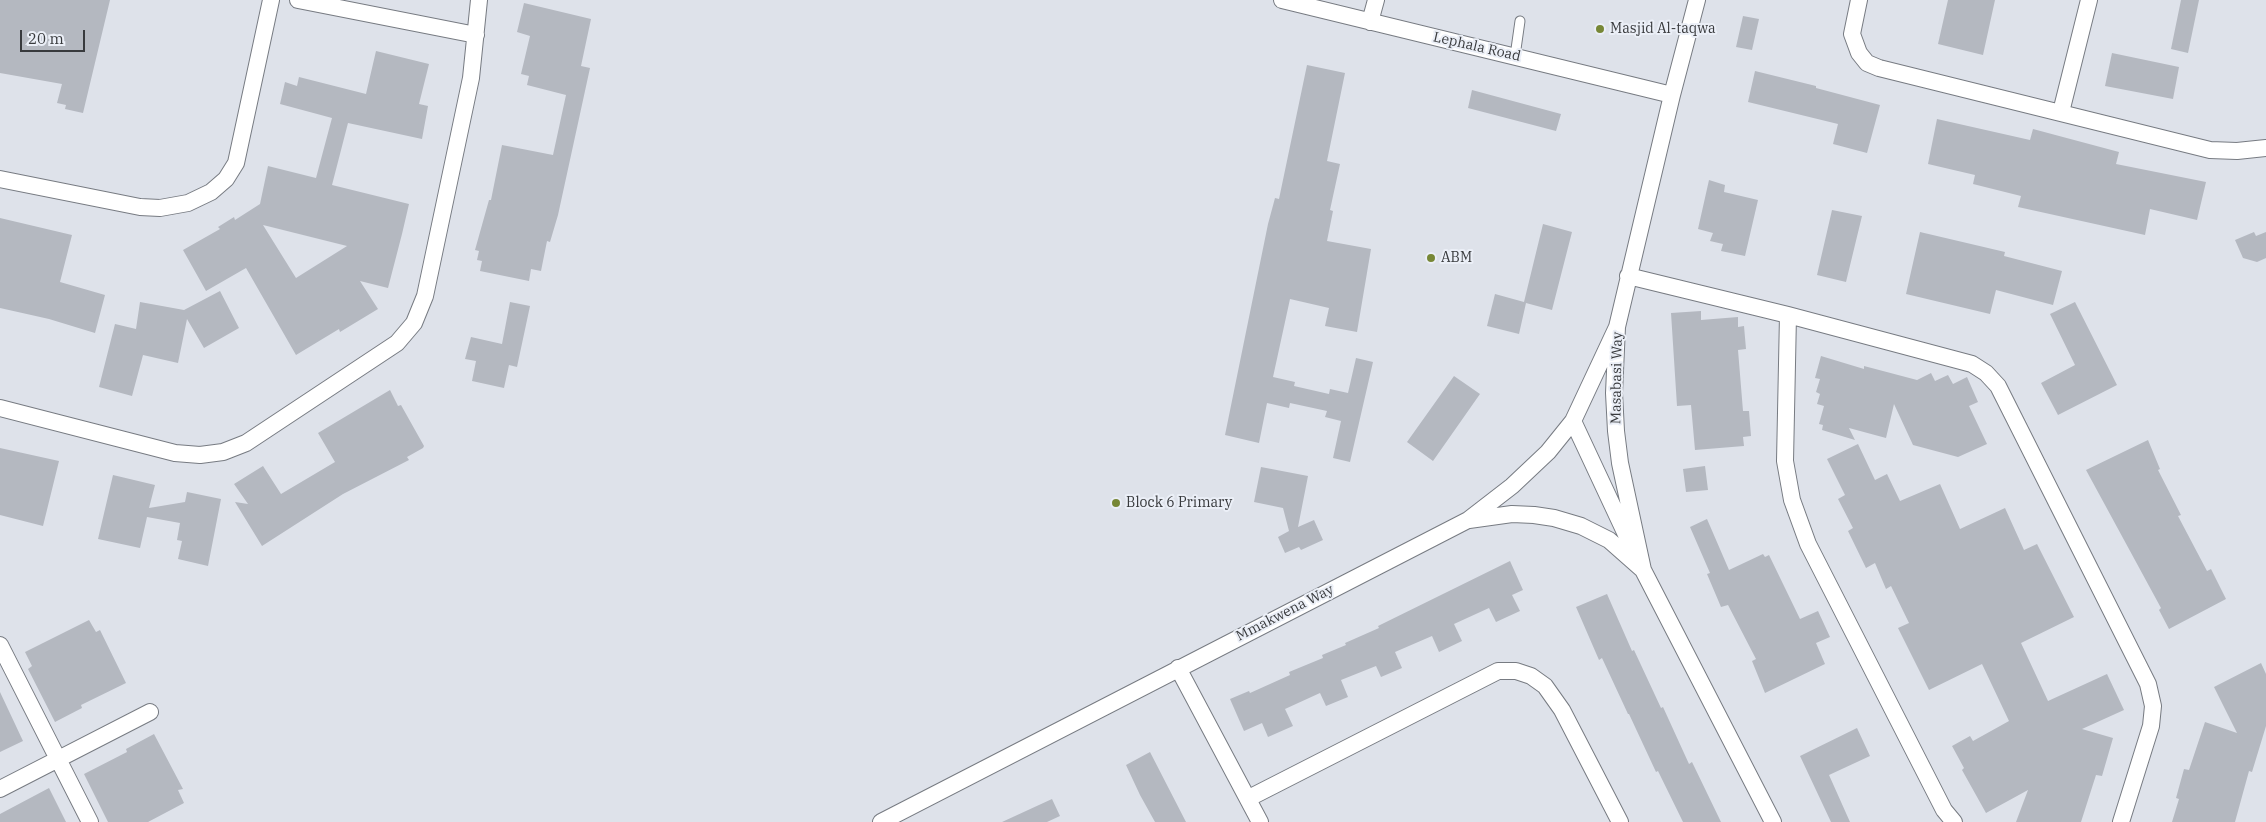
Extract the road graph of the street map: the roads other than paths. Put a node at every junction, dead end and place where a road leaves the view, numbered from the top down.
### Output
1 (271, 0) edge
2 (298, 0) edge
3 (479, 0) edge
4 (1282, 0) edge
5 (1376, 0) edge
6 (1697, 0) edge
7 (1859, 0) edge
8 (2089, 0) edge
9 (1520, 21) dead end
10 (1370, 22) junction
11 (476, 35) junction
12 (1515, 56) junction
13 (1672, 95) junction
14 (2061, 112) junction
15 (2266, 148) edge
16 (0, 179) edge
17 (1628, 276) junction
18 (1788, 315) junction
19 (1618, 326) junction
20 (0, 408) edge
21 (1573, 421) junction
22 (1468, 520) junction
23 (1642, 570) junction
24 (0, 645) edge
25 (1178, 668) junction
26 (150, 712) dead end
27 (58, 760) junction
28 (0, 789) edge
29 (1249, 798) junction
30 (90, 822) edge
31 (881, 822) edge
32 (1260, 822) edge
33 (1620, 822) edge
34 (1773, 822) edge
35 (1954, 822) edge
36 (2121, 822) edge

1 - 16 street
2 - 11 street
3 - 11 street
4 - 10 street, Lephala Road
5 - 10 street
6 - 13 street, Masabasi Way
7 - 14 street
8 - 14 street
9 - 12 lane
10 - 12 street, Lephala Road
11 - 20 street
12 - 13 street, Lephala Road
13 - 17 street, Masabasi Way
14 - 15 street
17 - 18 street
17 - 19 street, Masabasi Way
18 - 35 street
18 - 36 street
19 - 21 street, Mmakwena Way
19 - 23 street, Masabasi Way
21 - 22 street, Mmakwena Way
21 - 23 street
22 - 23 street
22 - 25 street, Mmakwena Way
23 - 34 street, Masabasi Way
24 - 27 street
25 - 29 street
25 - 31 street, Mmakwena Way
26 - 27 street
27 - 28 street
27 - 30 street
29 - 32 street
29 - 33 street

